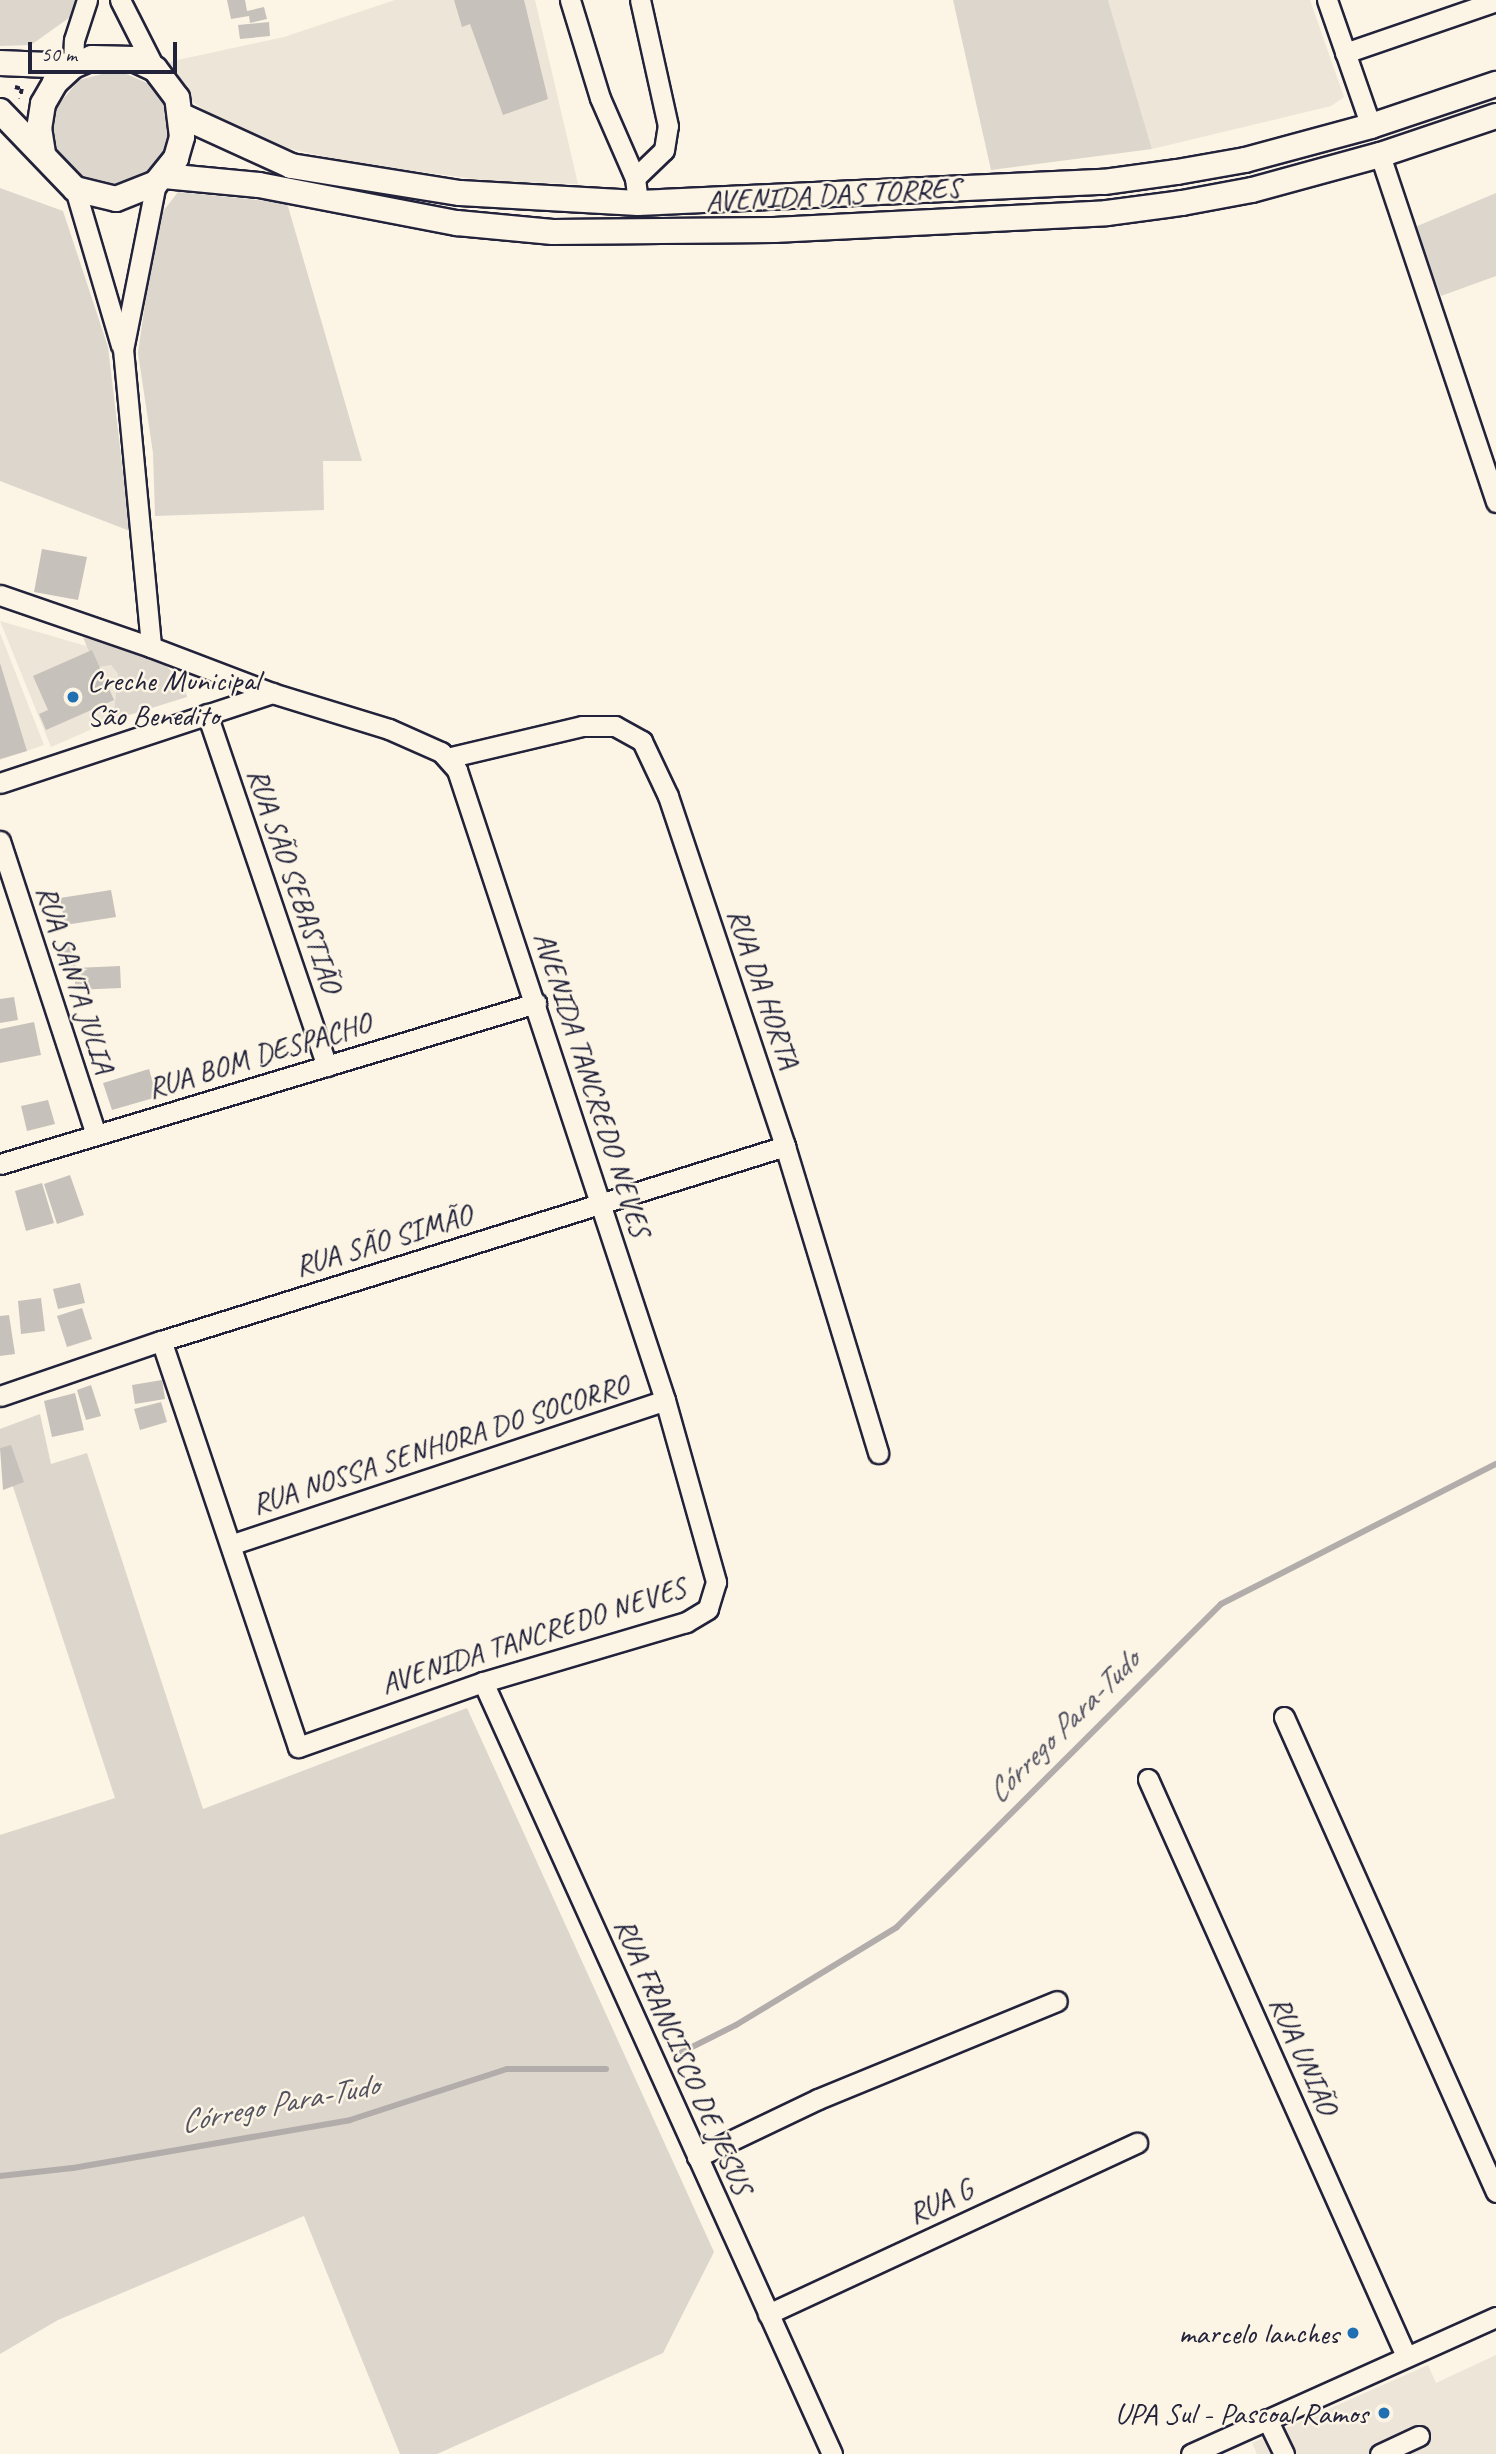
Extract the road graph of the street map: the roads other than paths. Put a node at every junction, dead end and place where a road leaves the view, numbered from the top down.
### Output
1 (87, 0) edge
2 (120, 0) edge
3 (570, 0) edge
4 (640, 0) edge
5 (1327, 0) edge
6 (1496, 1) edge
7 (1345, 53) junction
8 (0, 63) edge
9 (73, 66) junction
10 (155, 69) junction
11 (1496, 84) edge
12 (0, 111) edge
13 (182, 116) junction
14 (1496, 116) edge
15 (1371, 126) junction
16 (43, 152) junction
17 (1380, 155) junction
18 (635, 178) junction
19 (160, 179) junction
20 (75, 189) junction
21 (638, 203) junction
22 (123, 349) junction
23 (1496, 502) edge
24 (0, 595) edge
25 (151, 647) junction
26 (272, 693) junction
27 (207, 715) junction
28 (447, 758) junction
29 (0, 783) edge
30 (0, 841) edge
31 (536, 1003) junction
32 (327, 1066) junction
33 (96, 1135) junction
34 (785, 1146) junction
35 (0, 1164) edge
36 (601, 1203) junction
37 (161, 1341) junction
38 (0, 1396) edge
39 (665, 1400) junction
40 (878, 1453) dead end
41 (233, 1544) junction
42 (484, 1682) junction
43 (1284, 1717) dead end
44 (1148, 1779) dead end
45 (1057, 2001) dead end
46 (1137, 2143) dead end
47 (697, 2157) junction
48 (1496, 2192) edge
49 (768, 2314) junction
50 (1496, 2317) edge
51 (1406, 2356) junction
52 (1267, 2419) junction
53 (1419, 2436) dead end
54 (832, 2454) edge
55 (1191, 2454) edge
56 (1284, 2454) edge
57 (1380, 2454) edge

1 - 9 street
2 - 10 street
3 - 18 street
4 - 18 street
5 - 7 street
6 - 7 street
7 - 15 street
8 - 9 main road
9 - 10 main road
9 - 16 main road
10 - 13 main road
11 - 15 main road, AVENIDA DAS TORRES
12 - 16 main road
13 - 19 main road
13 - 21 main road, AVENIDA DAS TORRES
14 - 17 main road, AVENIDA DAS TORRES
15 - 21 main road, AVENIDA DAS TORRES
16 - 20 main road
17 - 19 main road, AVENIDA DAS TORRES
17 - 23 street
18 - 21 street
19 - 20 main road, AVENIDA DAS TORRES
19 - 22 street
20 - 22 street
22 - 25 street
24 - 25 street
25 - 26 street
26 - 27 street
26 - 28 street
27 - 29 street
27 - 32 street, RUA SÃO SEBASTIÃO
28 - 31 street, AVENIDA TANCREDO NEVES
28 - 34 street, RUA DA HORTA
30 - 33 street, RUA SANTA JULIA
31 - 32 street, RUA BOM DESPACHO
31 - 36 street, AVENIDA TANCREDO NEVES
32 - 33 street, RUA BOM DESPACHO
33 - 35 street, RUA BOM DESPACHO
34 - 36 street, RUA SÃO SIMÃO
34 - 40 street, RUA DA HORTA
36 - 37 street, RUA SÃO SIMÃO
36 - 39 street, AVENIDA TANCREDO NEVES
37 - 38 street, RUA SÃO SIMÃO
37 - 41 street
39 - 41 street, RUA NOSSA SENHORA DO SOCORRO
39 - 42 street, AVENIDA TANCREDO NEVES
41 - 42 street, AVENIDA TANCREDO NEVES
42 - 47 street, RUA FRANCISCO DE JESUS
43 - 48 street
44 - 51 street, RUA UNIÃO
45 - 47 street
46 - 49 street, RUA G
47 - 49 street, RUA FRANCISCO DE JESUS
49 - 54 street, RUA FRANCISCO DE JESUS
50 - 51 street
51 - 52 street
52 - 55 street
52 - 56 street
53 - 57 street

